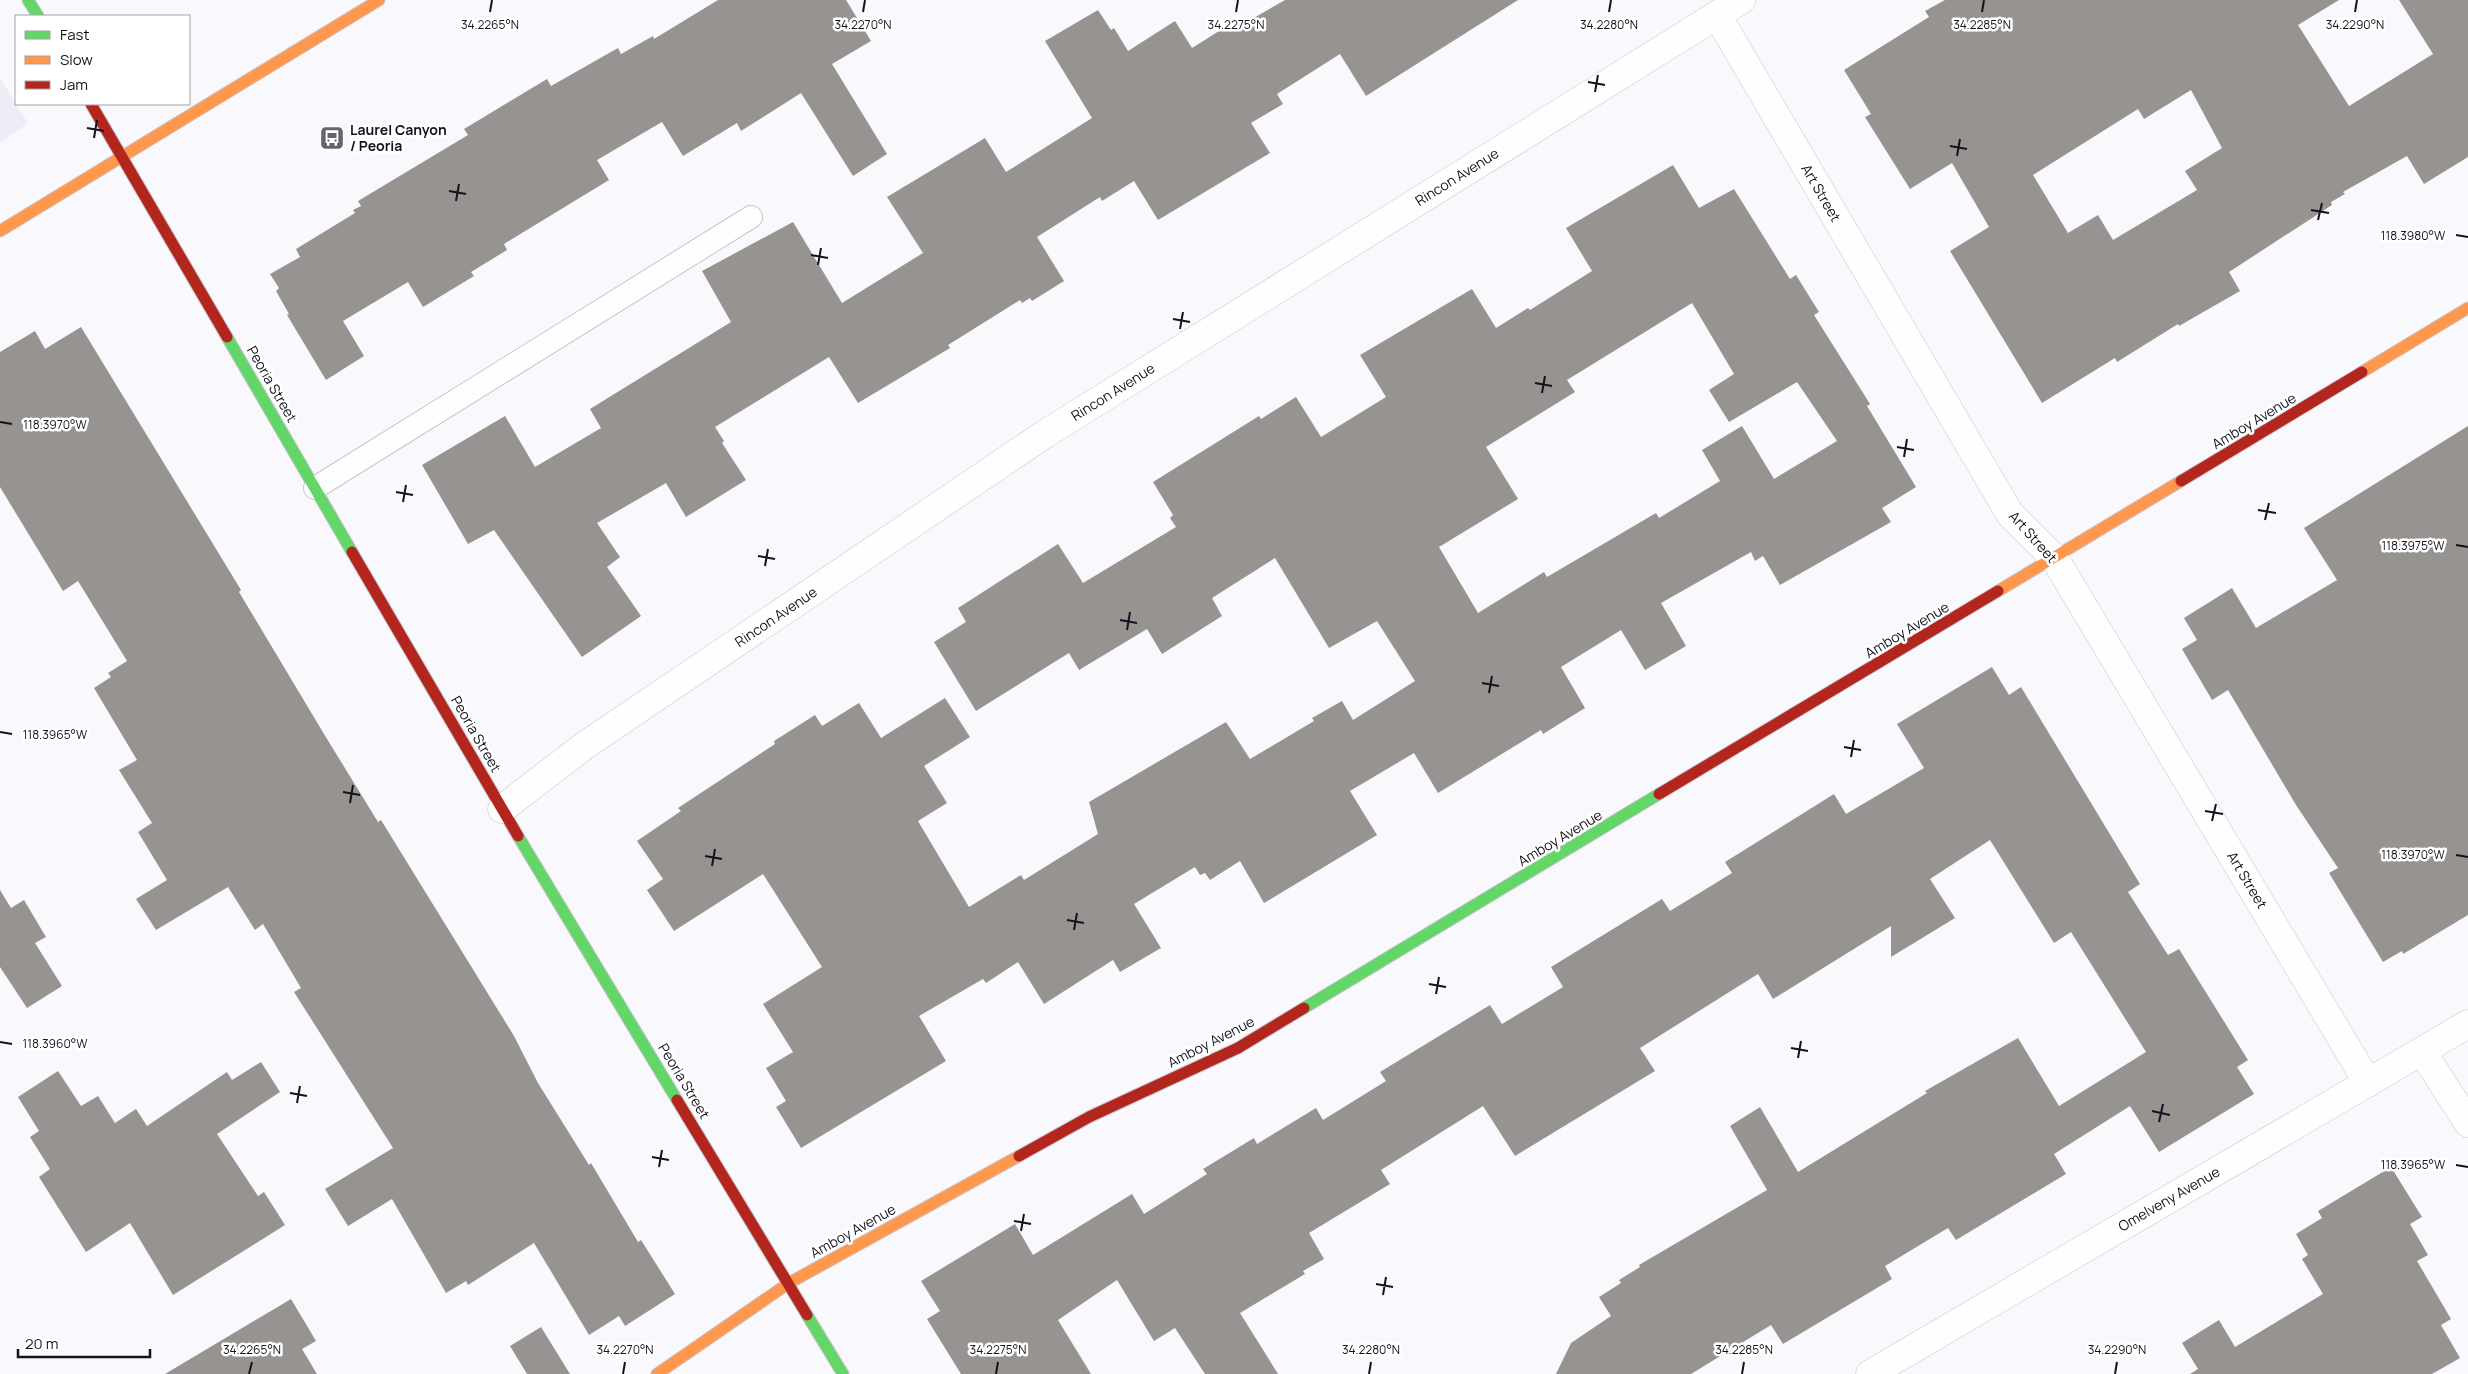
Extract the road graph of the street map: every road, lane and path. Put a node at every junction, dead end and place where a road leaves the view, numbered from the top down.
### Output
1 (28, 0) edge
2 (380, 0) edge
3 (1742, 0) edge
4 (37, 15) edge
5 (1717, 15) junction
6 (92, 105) edge
7 (122, 156) junction
8 (750, 217) dead end
9 (0, 231) edge
10 (2468, 308) edge
11 (315, 488) junction
12 (2055, 559) junction
13 (502, 809) junction
14 (2468, 1024) edge
15 (2422, 1050) junction
16 (2368, 1082) junction
17 (2468, 1123) edge
18 (789, 1283) junction
19 (657, 1374) edge
20 (843, 1374) edge
21 (1870, 1374) edge

1 - 4 street
2 - 7 street
3 - 5 street, Rincon Avenue
5 - 12 street, Art Street
5 - 13 street, Rincon Avenue
6 - 7 street, Peoria Street
7 - 9 street
7 - 11 street, Peoria Street
8 - 11 lane
10 - 12 street, Amboy Avenue
11 - 13 street, Peoria Street
12 - 16 street, Art Street
12 - 18 street, Amboy Avenue
13 - 18 street, Peoria Street
14 - 15 street, Omelveny Avenue
15 - 16 street, Omelveny Avenue
15 - 17 street
16 - 21 street, Omelveny Avenue
18 - 19 street, Amboy Avenue
18 - 20 street, Peoria Street

